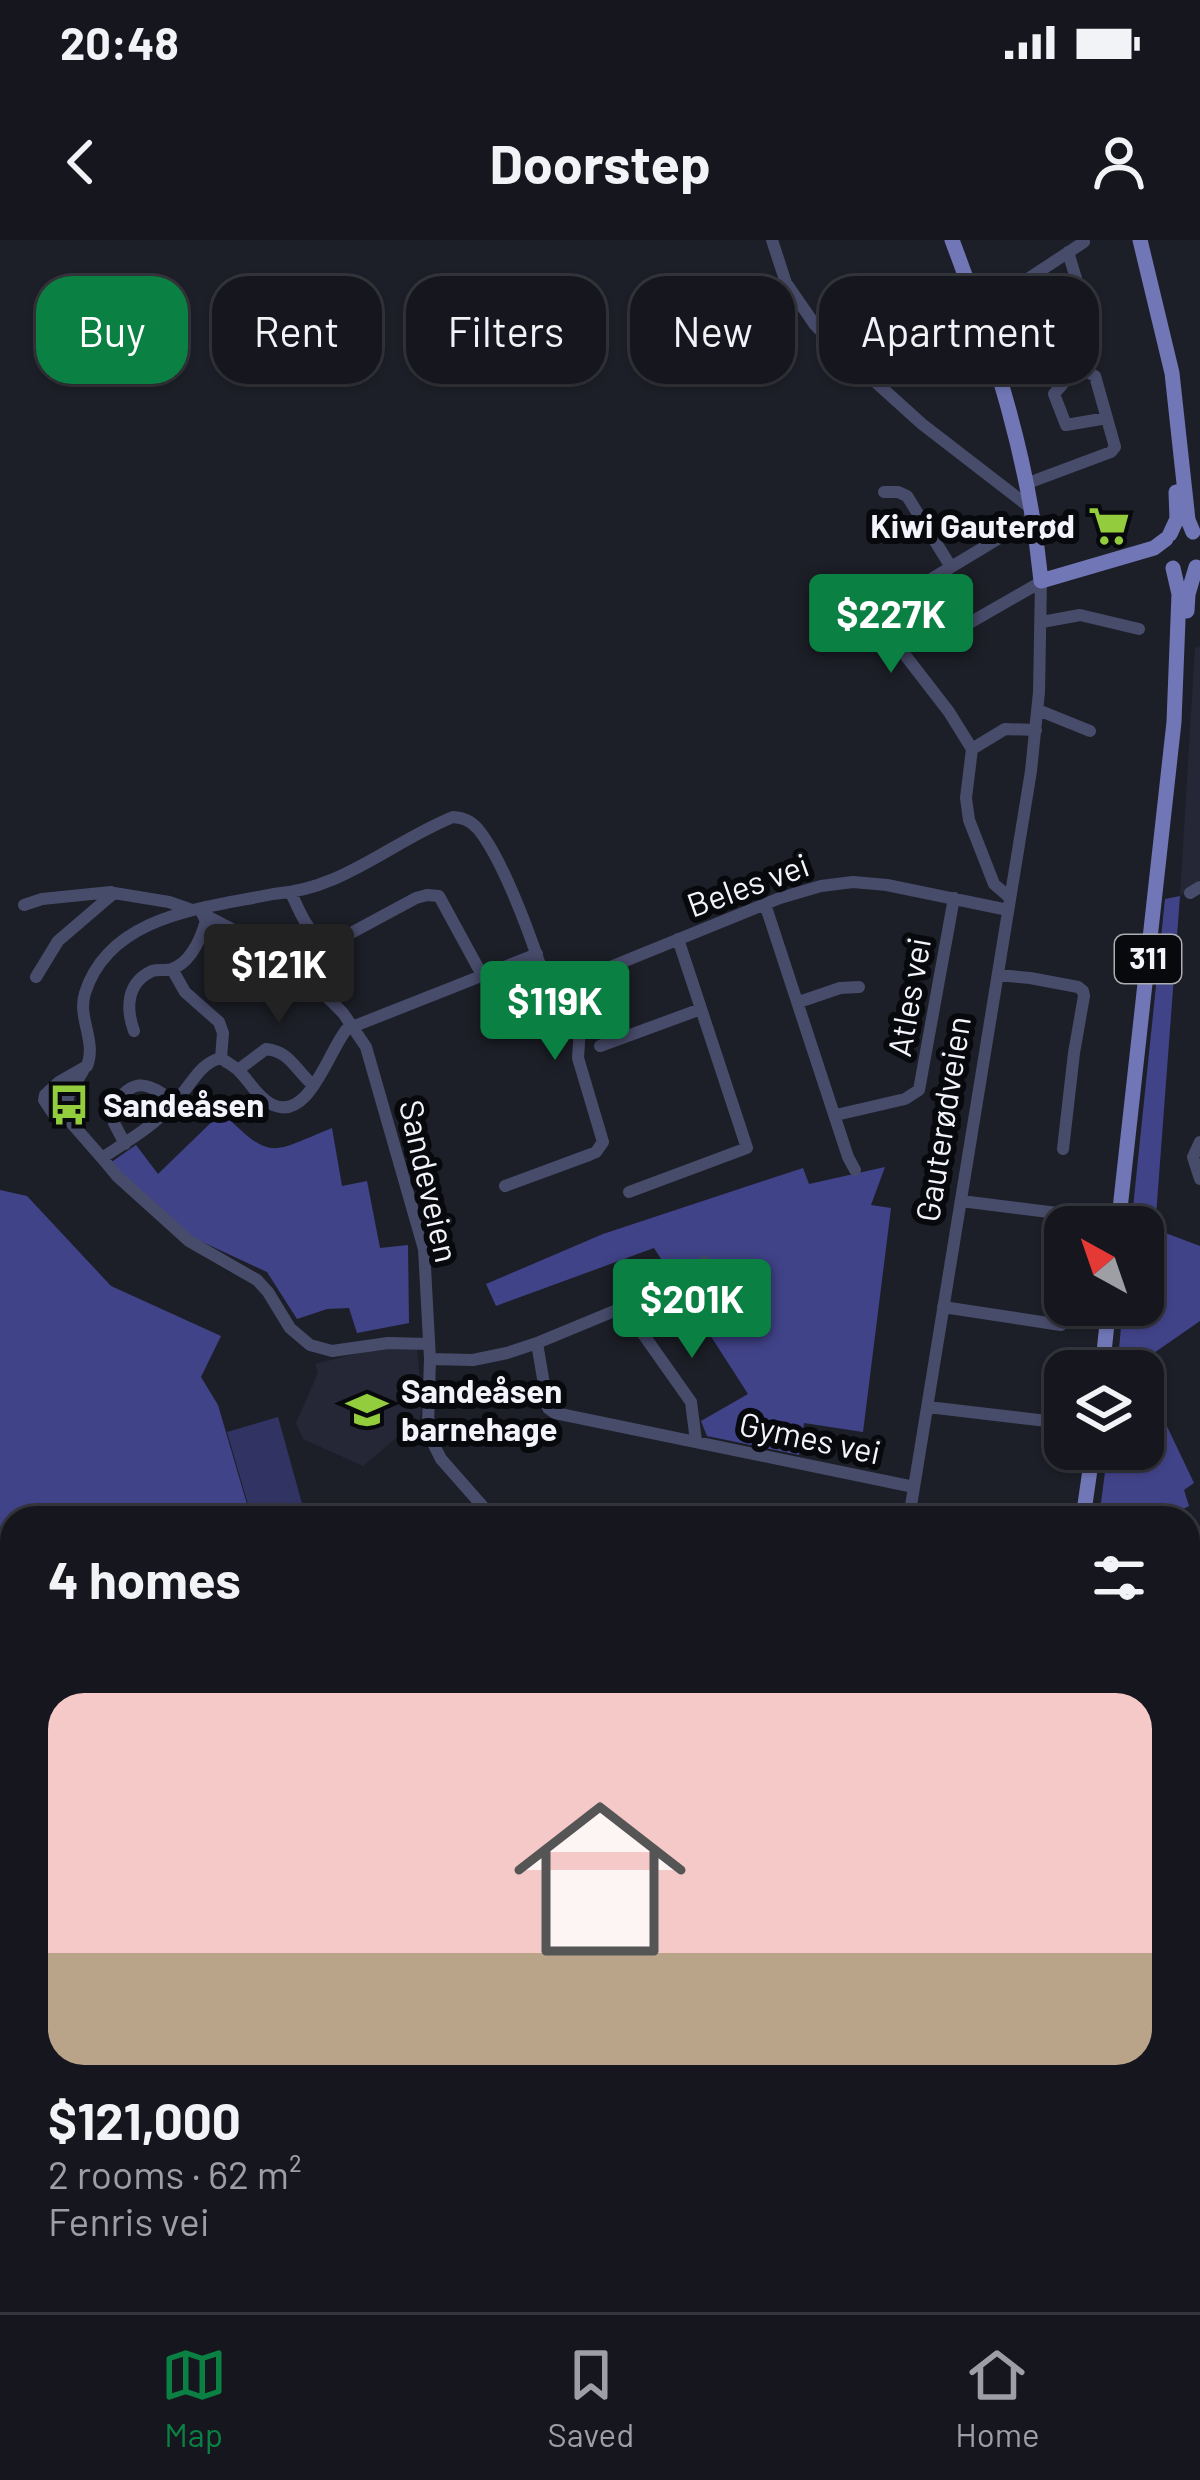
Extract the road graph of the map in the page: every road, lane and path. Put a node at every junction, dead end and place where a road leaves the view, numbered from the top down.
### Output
1 (772, 240) edge
2 (952, 240) edge
3 (1140, 240) edge
4 (1084, 242) edge
5 (1068, 252) junction
6 (966, 276) edge
7 (1031, 276) edge
8 (1075, 276) edge
9 (1164, 346) junction
10 (1003, 384) edge
11 (1063, 384) edge
12 (1097, 384) edge
13 (1108, 418) junction
14 (1028, 483) junction
15 (884, 492) dead end
16 (1034, 514) junction
17 (1198, 535) edge
18 (1168, 537) junction
19 (1099, 565) junction
20 (1198, 565) edge
21 (1170, 566) junction
22 (951, 567) junction
23 (1041, 582) junction
24 (1042, 622) junction
25 (959, 629) dead end
26 (1139, 629) dead end
27 (1177, 691) junction
28 (1038, 710) junction
29 (1036, 730) junction
30 (1090, 731) dead end
31 (972, 749) junction
32 (114, 893) junction
33 (290, 893) junction
34 (954, 898) junction
35 (765, 904) junction
36 (1009, 904) junction
37 (24, 905) dead end
38 (199, 912) junction
39 (678, 939) junction
40 (537, 954) junction
41 (172, 969) junction
42 (482, 975) junction
43 (998, 975) junction
44 (36, 977) dead end
45 (572, 982) junction
46 (859, 987) dead end
47 (799, 1002) junction
48 (701, 1010) junction
49 (353, 1026) junction
50 (134, 1031) dead end
51 (600, 1046) dead end
52 (221, 1058) junction
53 (84, 1070) junction
54 (238, 1070) junction
55 (313, 1085) junction
56 (176, 1102) junction
57 (66, 1111) junction
58 (836, 1115) junction
59 (1200, 1142) edge
60 (125, 1144) junction
61 (1063, 1149) dead end
62 (104, 1157) junction
63 (856, 1171) dead end
64 (1200, 1179) edge
65 (505, 1186) dead end
66 (629, 1192) dead end
67 (961, 1201) junction
68 (1120, 1206) edge
69 (1044, 1211) edge
70 (705, 1262) dead end
71 (624, 1307) junction
72 (943, 1307) junction
73 (1044, 1322) edge
74 (538, 1343) junction
75 (429, 1352) junction
76 (928, 1407) junction
77 (1044, 1421) edge
78 (696, 1441) junction
79 (1090, 1470) edge
80 (914, 1487) junction
81 (483, 1506) edge
82 (911, 1506) edge
83 (1085, 1506) edge

1 - 16 street
2 - 6 main road, Gauterødveien
3 - 9 main road, 311
4 - 5 street
5 - 7 street
5 - 8 street
9 - 17 main road, 311
9 - 18 main road, 311
10 - 14 main road, Gauterødveien
11 - 13 street
12 - 13 street
13 - 14 street
14 - 16 main road, Gauterødveien
15 - 22 street
16 - 22 street
16 - 23 main road, Gauterødveien
17 - 18 main road, 311
18 - 19 main road
18 - 21 main road, 311
19 - 21 main road
19 - 23 main road
20 - 21 main road, 311
20 - 27 main road, 311
21 - 27 main road, 311
22 - 31 street
23 - 24 street, Gauterødveien
23 - 25 street
24 - 26 street
24 - 28 street, Gauterødveien
27 - 68 main road, 311
28 - 29 street, Gauterødveien
28 - 30 street
29 - 31 street
29 - 36 street, Gauterødveien
31 - 36 street
32 - 37 street, Sandeveien
32 - 38 street, Sandeveien
32 - 44 street
33 - 38 street
33 - 40 street
33 - 42 street
34 - 35 street, Beles vei
34 - 36 street, Beles vei
34 - 58 street, Atles vei
35 - 39 street, Beles vei
35 - 47 street
36 - 43 street, Gauterødveien
38 - 41 street
38 - 49 street, Sandeveien
38 - 53 street
39 - 45 street, Beles vei
39 - 48 street
40 - 42 street
40 - 45 street
41 - 50 street
41 - 52 street
42 - 49 street
43 - 61 street
43 - 67 street, Gauterødveien
45 - 65 street
46 - 47 street, Atles vei
47 - 58 street
48 - 51 street
48 - 66 street
49 - 55 street
49 - 75 street, Sandeveien
52 - 54 street
52 - 56 street
53 - 57 street
53 - 57 street
54 - 55 street
54 - 55 street
56 - 60 street
56 - 60 street
57 - 62 street
58 - 63 street
59 - 64 street
60 - 62 street
62 - 75 street
67 - 69 street
67 - 72 street, Gauterødveien
70 - 71 street
71 - 74 street
71 - 78 street, Gymes vei
72 - 73 street
72 - 76 street, Gauterødveien
74 - 75 street
74 - 78 street, Gymes vei
75 - 81 street, Sandeveien
76 - 77 street
76 - 80 street, Gauterødveien
78 - 80 street, Gymes vei
79 - 83 main road
80 - 82 street, Gauterødveien

